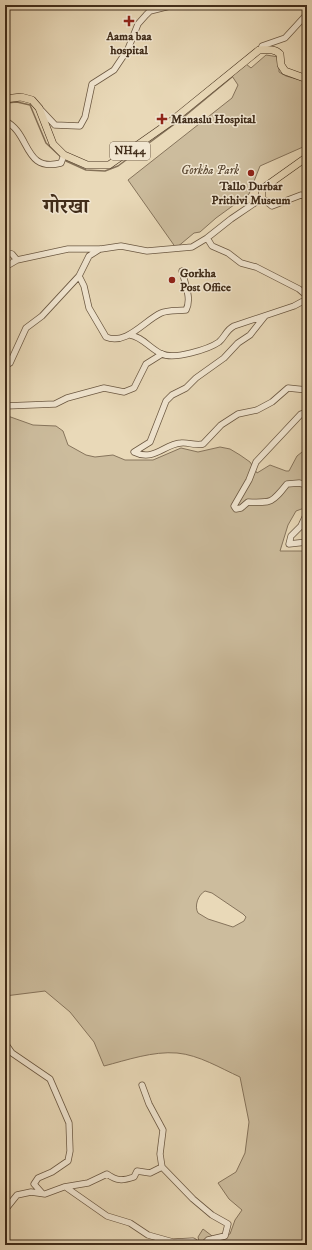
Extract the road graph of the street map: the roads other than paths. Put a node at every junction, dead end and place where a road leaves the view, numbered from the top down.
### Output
1 (174, 5) edge
2 (307, 14) edge
3 (261, 50) junction
4 (305, 76) edge
5 (5, 99) edge
6 (39, 108) junction
7 (5, 121) edge
8 (64, 155) junction
9 (307, 157) edge
10 (307, 197) edge
11 (262, 198) junction
12 (207, 238) junction
13 (101, 248) junction
14 (5, 252) edge
15 (17, 260) junction
16 (5, 267) edge
17 (182, 272) dead end
18 (79, 276) junction
19 (307, 298) edge
20 (265, 316) junction
21 (130, 335) junction
22 (162, 354) junction
23 (5, 366) edge
24 (307, 390) edge
25 (5, 406) edge
26 (307, 412) edge
27 (307, 485) edge
28 (307, 513) edge
29 (307, 542) edge
30 (5, 1043) edge
31 (142, 1085) dead end
32 (162, 1167) junction
33 (67, 1188) junction
34 (42, 1193) junction
35 (5, 1210) edge
36 (5, 1240) edge
37 (8, 1245) edge
38 (198, 1245) edge
39 (203, 1245) edge

1 - 6 street
2 - 3 street
3 - 4 main road
3 - 8 main road, NH44
5 - 6 main road
6 - 8 main road, NH44
7 - 8 street
9 - 11 main road
10 - 11 street
11 - 12 street
12 - 13 street
12 - 19 street
13 - 15 street
13 - 18 street
14 - 15 street
15 - 16 street
17 - 21 street
18 - 21 street
18 - 23 street
19 - 20 street
20 - 22 street
20 - 24 street
21 - 22 street
22 - 25 street
26 - 27 street
28 - 29 street
30 - 34 street
31 - 32 street
32 - 33 street
32 - 39 street
33 - 34 street
33 - 38 street
34 - 35 street
36 - 37 street

